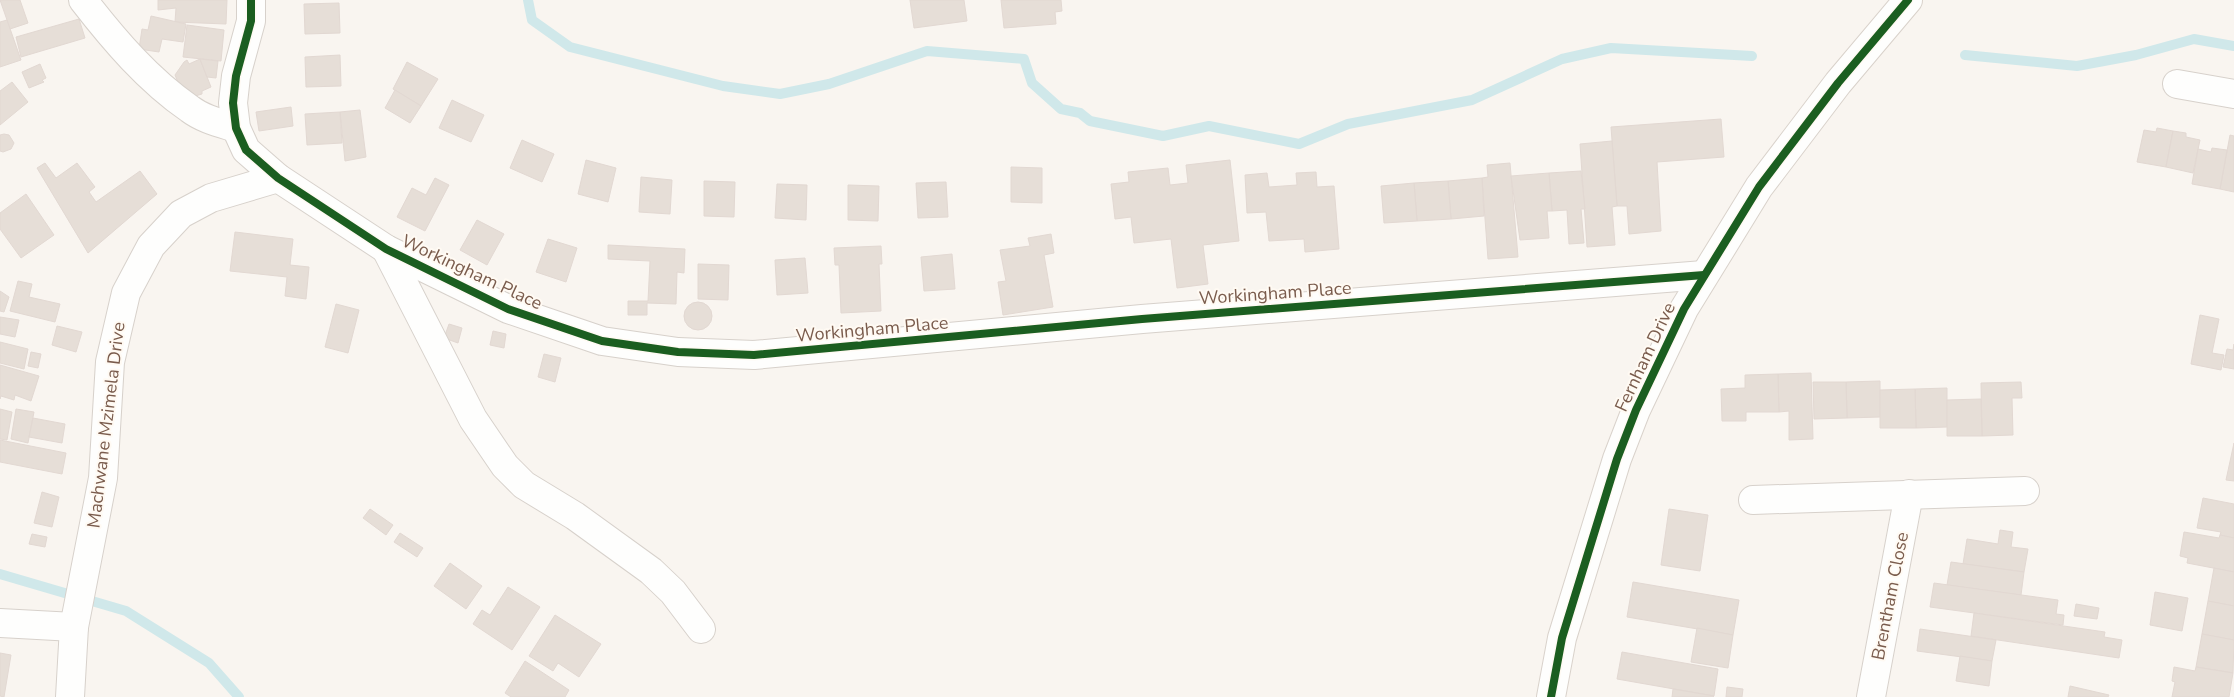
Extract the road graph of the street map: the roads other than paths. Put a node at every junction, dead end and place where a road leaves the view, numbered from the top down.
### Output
1 (83, 0) edge
2 (251, 0) edge
3 (1908, 0) edge
4 (2177, 84) dead end
5 (2234, 94) edge
6 (236, 128) junction
7 (278, 178) junction
8 (386, 249) junction
9 (1704, 275) junction
10 (2025, 491) dead end
11 (1909, 494) junction
12 (1753, 500) dead end
13 (76, 616) junction
14 (0, 623) edge
15 (700, 629) dead end
16 (70, 697) edge
17 (1551, 697) edge
18 (1871, 697) edge

1 - 6 street
2 - 6 street, Workingham Place
3 - 9 street, Fernham Drive
4 - 5 street
6 - 7 street, Workingham Place
7 - 8 street, Workingham Place
7 - 13 street, Machwane Mzimela Drive
8 - 9 street, Workingham Place
8 - 15 street
9 - 17 street, Fernham Drive
10 - 11 street
11 - 12 street
11 - 18 street, Brentham Close
13 - 14 street
13 - 16 street, Machwane Mzimela Drive

